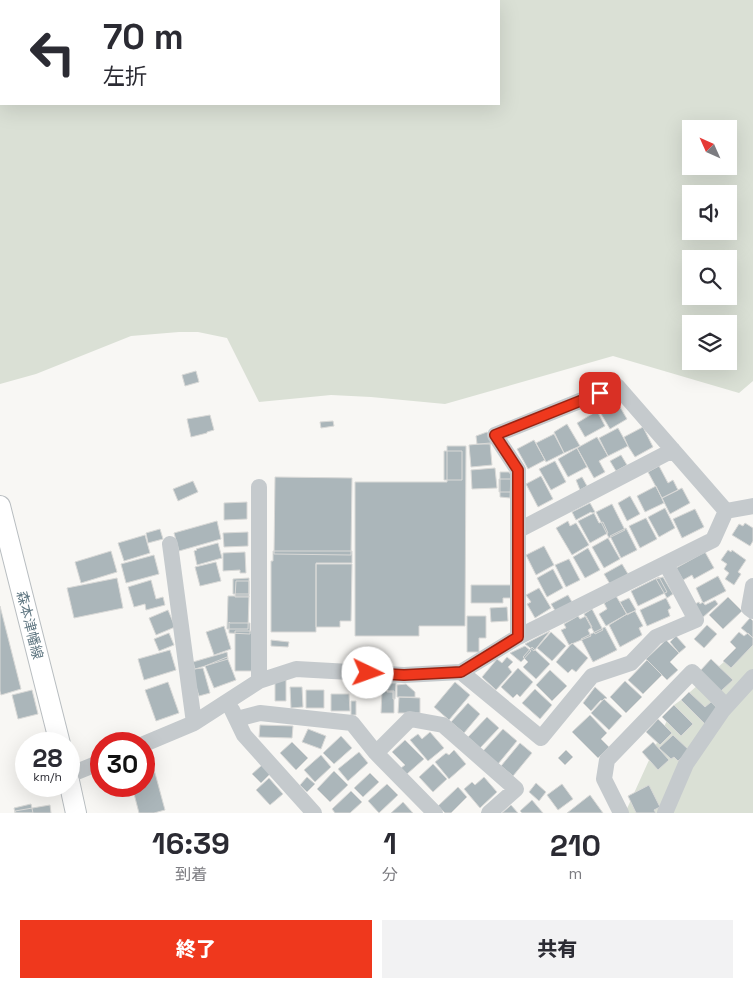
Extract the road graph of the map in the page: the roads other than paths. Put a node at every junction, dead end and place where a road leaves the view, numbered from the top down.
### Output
1 (673, 450) junction
2 (259, 487) dead end
3 (0, 506) edge
4 (753, 506) edge
5 (726, 511) junction
6 (518, 530) junction
7 (170, 544) dead end
8 (666, 564) junction
9 (753, 586) edge
10 (753, 611) edge
11 (518, 637) junction
12 (461, 672) junction
13 (753, 677) edge
14 (259, 681) junction
15 (227, 702) junction
16 (726, 706) junction
17 (237, 719) junction
18 (194, 723) junction
19 (57, 732) edge
20 (155, 739) edge
21 (376, 753) junction
22 (73, 797) edge
23 (76, 813) edge
24 (314, 813) edge
25 (435, 813) edge
26 (489, 813) edge
27 (621, 813) edge
28 (665, 813) edge

1 - 5 street
1 - 6 street
1 - 6 street
2 - 14 street
3 - 19 main road, 森本津幡線
4 - 5 street
5 - 8 street
6 - 11 street
7 - 18 street
8 - 11 street
8 - 12 street
9 - 10 street
11 - 12 street
12 - 14 street
13 - 16 street
14 - 15 street
15 - 17 street
15 - 18 street
16 - 27 street
16 - 28 street
17 - 21 street
17 - 24 street
18 - 20 street
21 - 25 street
21 - 26 street
22 - 23 main road

